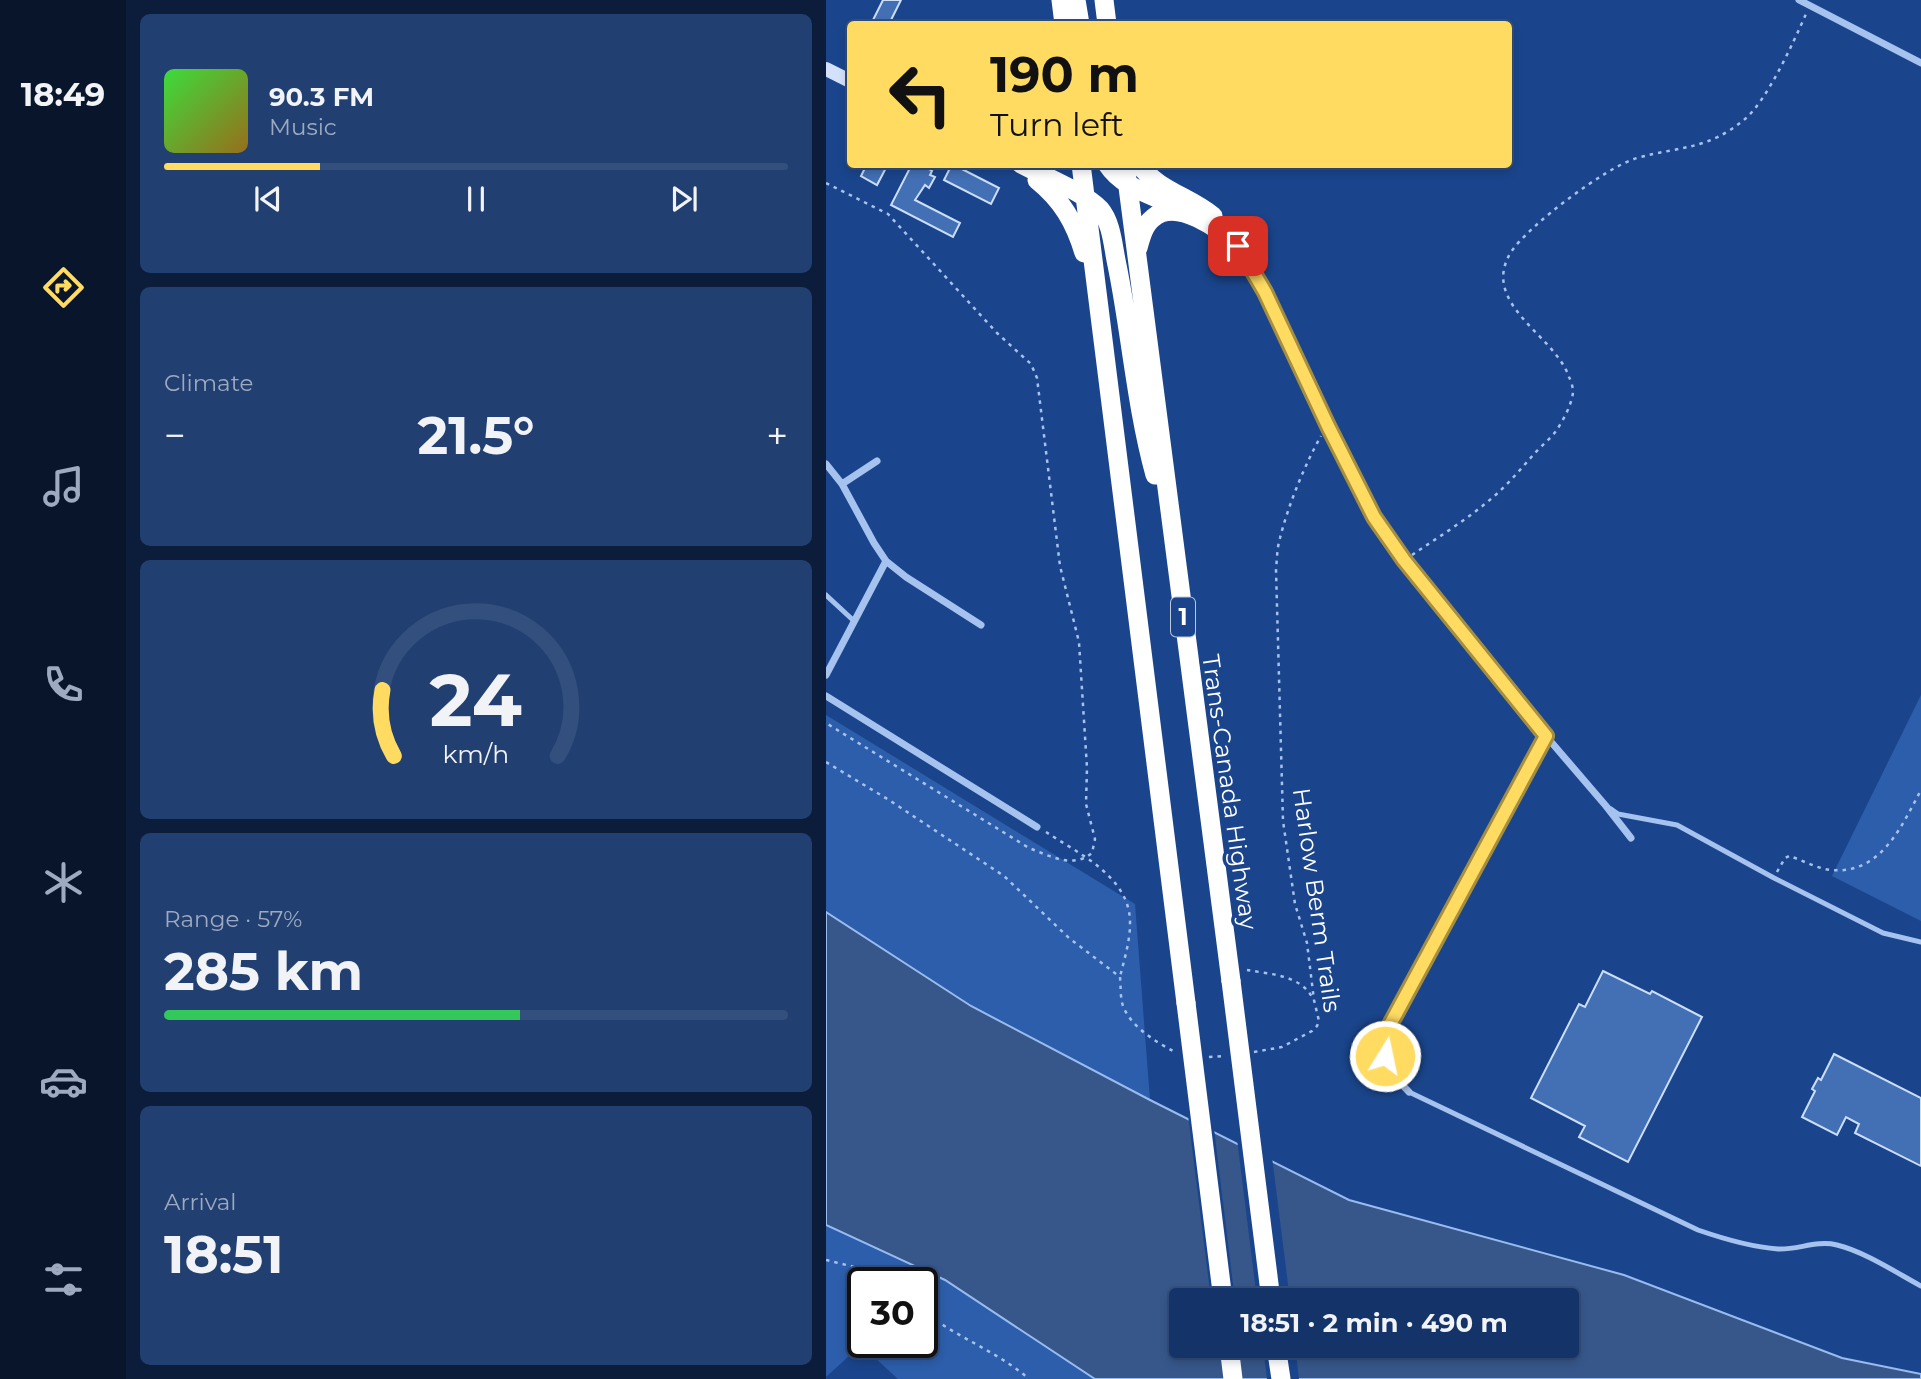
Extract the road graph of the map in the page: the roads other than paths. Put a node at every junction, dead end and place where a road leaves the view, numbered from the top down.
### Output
1 (1059, 0) edge
2 (1076, 0) edge
3 (1104, 0) edge
4 (1799, 0) edge
5 (1057, 21) edge
6 (1063, 21) edge
7 (1080, 21) edge
8 (1107, 21) edge
9 (1921, 63) edge
10 (826, 69) edge
11 (847, 80) edge
12 (1018, 168) edge
13 (1029, 168) edge
14 (1081, 168) edge
15 (1110, 168) edge
16 (1126, 168) edge
17 (1142, 168) edge
18 (1128, 185) junction
19 (1085, 198) junction
20 (1202, 219) junction
21 (1238, 246) junction
22 (1137, 252) junction
23 (1099, 301) junction
24 (877, 461) dead end
25 (826, 464) edge
26 (842, 484) junction
27 (1173, 540) junction
28 (886, 561) junction
29 (826, 595) edge
30 (854, 621) junction
31 (981, 625) dead end
32 (826, 675) edge
33 (826, 696) edge
34 (1546, 736) junction
35 (1606, 806) junction
36 (1037, 827) road end
37 (1631, 838) dead end
38 (1921, 942) edge
39 (1409, 1092) joint
40 (1921, 1286) edge
41 (1222, 1288) edge
42 (1270, 1288) edge
43 (1230, 1358) edge
44 (1278, 1358) edge
45 (1233, 1379) edge
46 (1281, 1379) edge

1 - 5 highway
1 - 6 highway
2 - 7 highway
3 - 8 highway
4 - 9 street
10 - 11 street
12 - 23 highway
13 - 19 highway
14 - 19 highway, 1
15 - 18 highway
16 - 18 highway, Trans-Canada Highway / 1
17 - 21 highway
18 - 20 highway
18 - 22 highway, Trans-Canada Highway / 1
19 - 23 highway, 1
19 - 27 highway
20 - 21 highway
20 - 22 highway
21 - 34 street
22 - 27 highway, Trans-Canada Highway / 1
23 - 41 highway, 1, bridge
24 - 26 street
25 - 26 street
26 - 28 street
27 - 42 highway, Trans-Canada Highway / 1, bridge
28 - 30 street
28 - 31 street
29 - 30 lane
30 - 32 street
33 - 36 street
34 - 35 street
34 - 39 street
35 - 37 street
35 - 38 lane
39 - 40 lane
43 - 45 highway
44 - 46 highway

